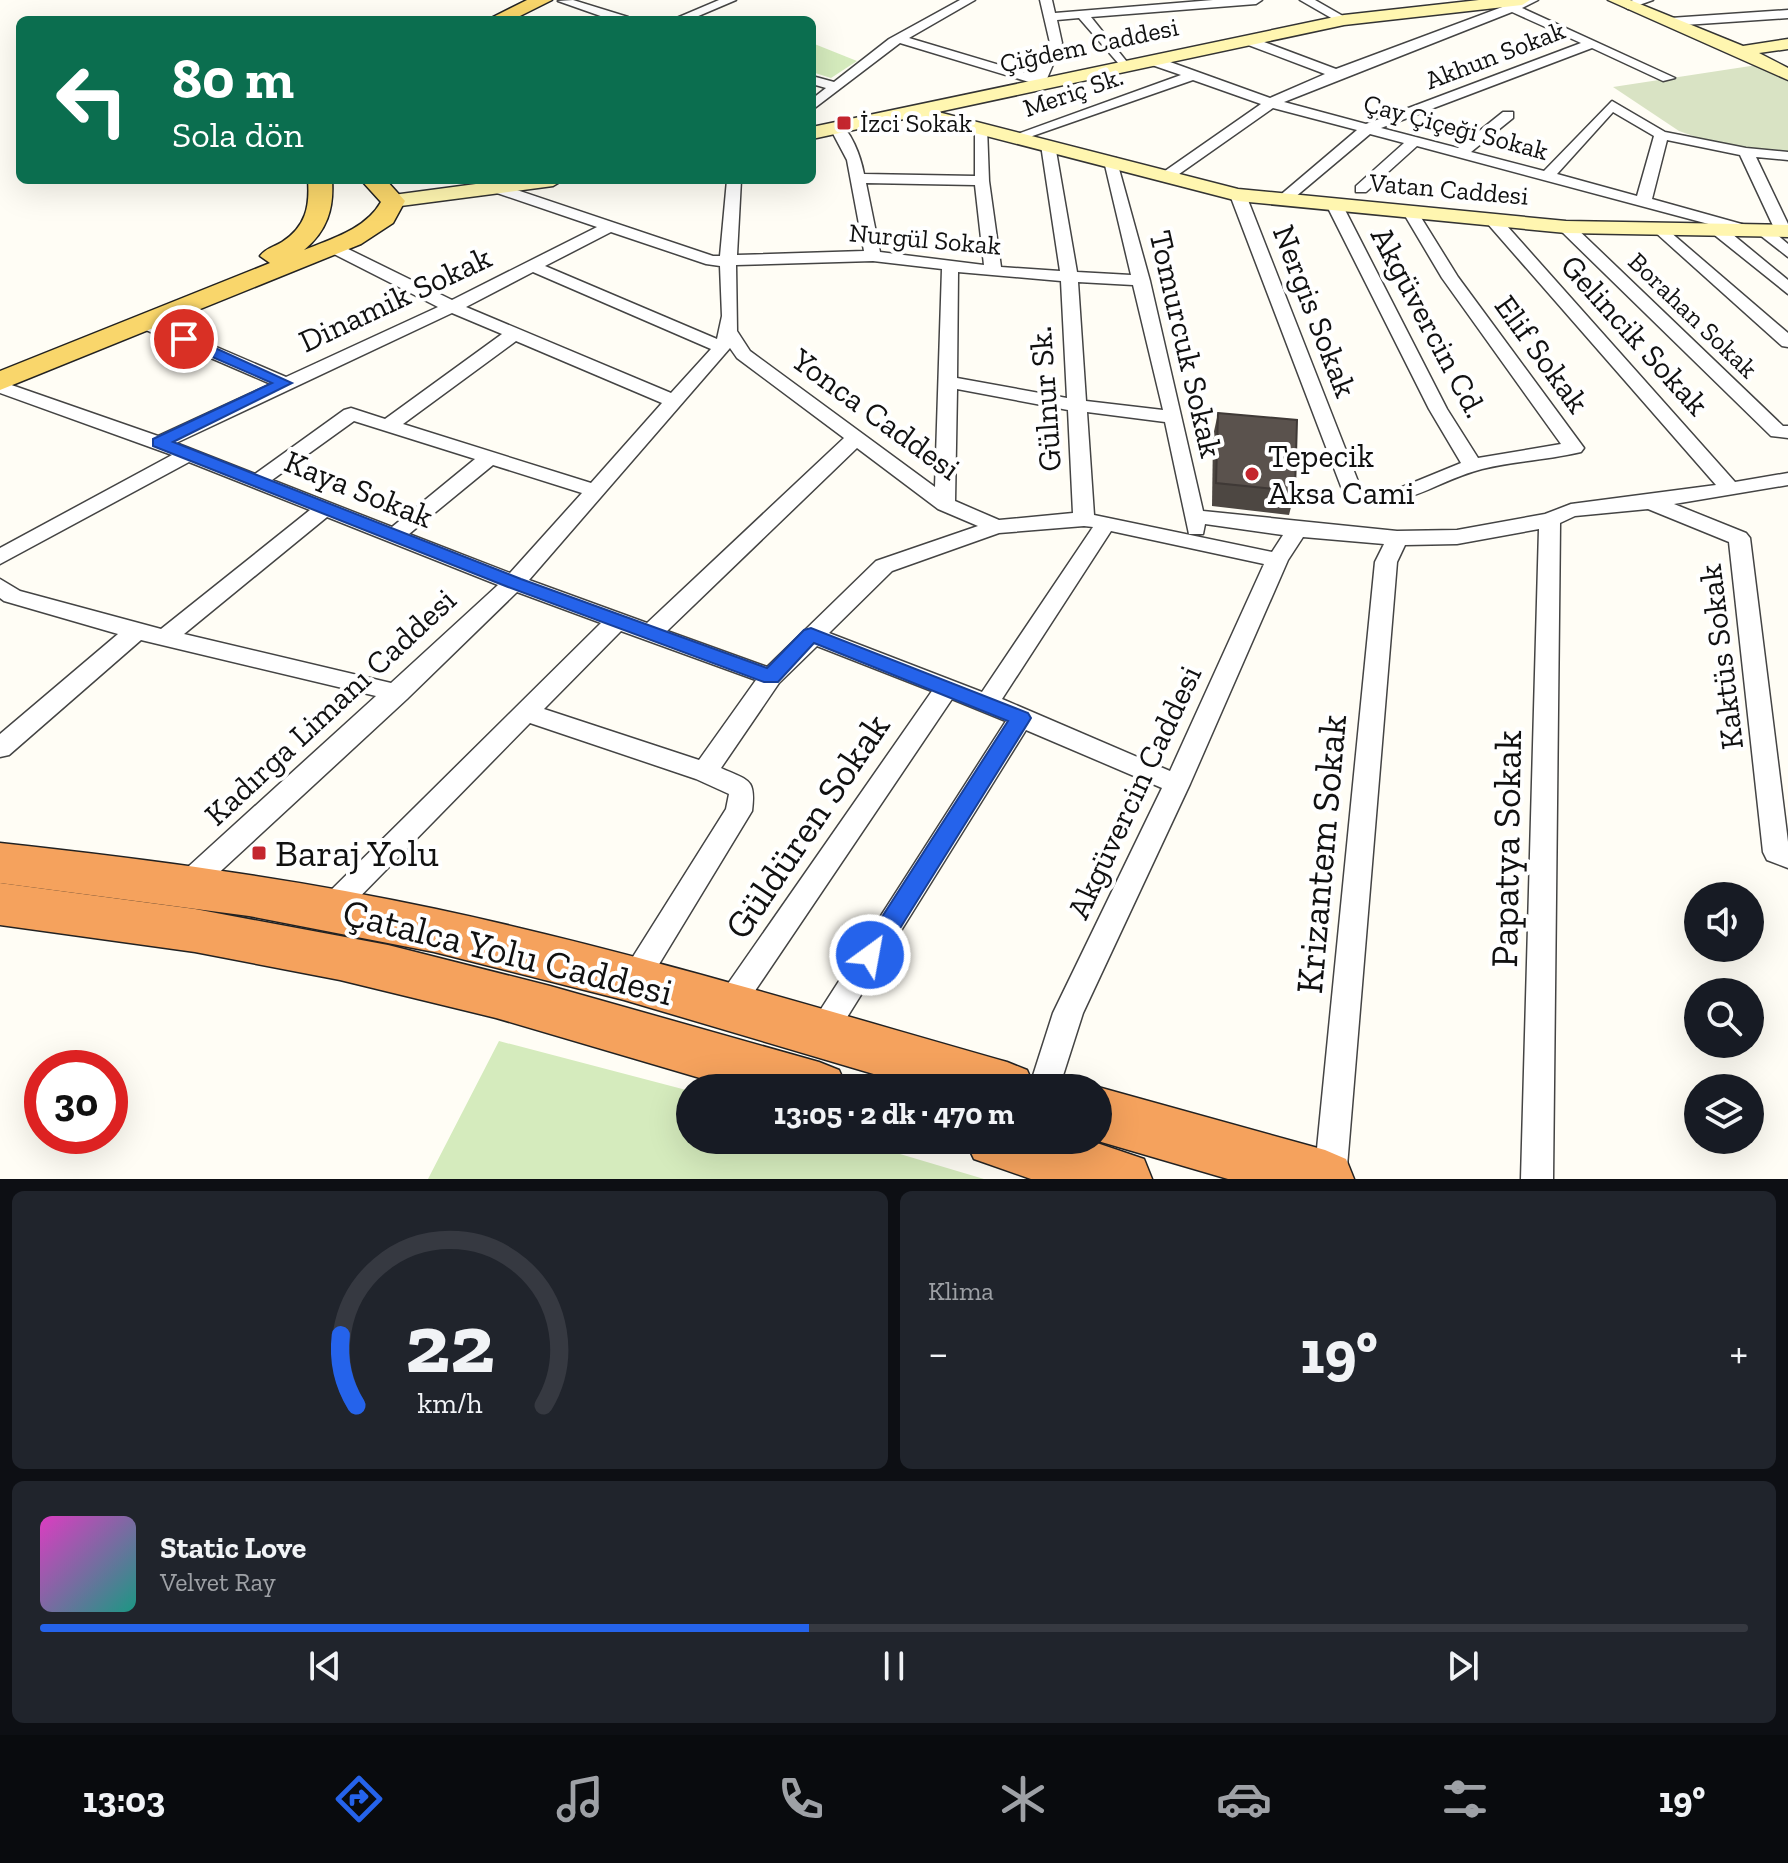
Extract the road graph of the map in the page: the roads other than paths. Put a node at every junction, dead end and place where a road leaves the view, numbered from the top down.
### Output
1 (543, 0) edge
2 (730, 0) edge
3 (1046, 0) edge
4 (1142, 0) edge
5 (1256, 0) edge
6 (1306, 0) edge
7 (1532, 0) edge
8 (1647, 0) edge
9 (1778, 0) edge
10 (566, 1) edge
11 (960, 1) edge
12 (1520, 2) edge
13 (1622, 2) edge
14 (1788, 4) edge
15 (1152, 11) junction
16 (1788, 14) edge
17 (1083, 15) junction
18 (505, 16) edge
19 (531, 16) edge
20 (612, 16) edge
21 (688, 16) edge
22 (1052, 17) junction
23 (1344, 20) junction
24 (1670, 22) junction
25 (898, 39) junction
26 (1247, 40) junction
27 (1594, 43) junction
28 (1788, 44) edge
29 (1741, 51) junction
30 (1154, 61) junction
31 (1125, 67) junction
32 (1336, 74) junction
33 (1788, 75) edge
34 (1191, 76) junction
35 (1668, 78) dead end
36 (816, 81) edge
37 (1037, 83) junction
38 (836, 87) junction
39 (816, 103) edge
40 (1271, 103) junction
41 (908, 110) junction
42 (1508, 115) dead end
43 (836, 126) junction
44 (1368, 128) junction
45 (982, 130) junction
46 (816, 132) edge
47 (1661, 135) junction
48 (1016, 137) junction
49 (1415, 141) junction
50 (1048, 145) junction
51 (1746, 152) junction
52 (1461, 153) junction
53 (1788, 156) edge
54 (1111, 161) junction
55 (1167, 176) junction
56 (1547, 176) junction
57 (859, 178) junction
58 (982, 181) junction
59 (734, 184) edge
60 (497, 186) edge
61 (1361, 189) dead end
62 (385, 192) edge
63 (1238, 195) junction
64 (1283, 200) junction
65 (319, 203) edge
66 (1643, 203) junction
67 (1335, 206) junction
68 (1412, 214) junction
69 (1493, 220) junction
70 (375, 224) junction
71 (611, 226) junction
72 (1566, 227) junction
73 (1662, 230) junction
74 (1718, 230) junction
75 (1774, 235) edge
76 (334, 248) junction
77 (873, 256) junction
78 (728, 261) junction
79 (950, 266) junction
80 (534, 267) junction
81 (993, 271) junction
82 (1069, 276) junction
83 (1142, 281) junction
84 (1788, 289) edge
85 (452, 307) junction
86 (145, 323) junction
87 (514, 334) junction
88 (727, 341) junction
89 (1788, 342) edge
90 (0, 363) edge
91 (0, 381) edge
92 (948, 382) junction
93 (284, 383) junction
94 (0, 387) edge
95 (674, 401) junction
96 (1074, 405) junction
97 (1174, 417) junction
98 (389, 425) junction
99 (1788, 432) edge
100 (857, 437) junction
101 (159, 443) junction
102 (188, 454) junction
103 (490, 457) junction
104 (1472, 465) junction
105 (1788, 479) edge
106 (258, 481) junction
107 (1731, 489) junction
108 (597, 491) junction
109 (1391, 499) joint
110 (1651, 502) junction
111 (945, 504) junction
112 (325, 508) junction
113 (1193, 516) junction
114 (1550, 520) junction
115 (1095, 521) junction
116 (997, 527) junction
117 (1297, 530) junction
118 (395, 535) junction
119 (1397, 538) junction
120 (1199, 542) junction
121 (0, 557) edge
122 (1277, 560) junction
123 (514, 583) junction
124 (0, 586) edge
125 (617, 621) junction
126 (137, 631) junction
127 (651, 633) junction
128 (811, 635) junction
129 (166, 637) junction
130 (771, 677) junction
131 (947, 687) junction
132 (399, 693) junction
133 (987, 703) junction
134 (527, 713) junction
135 (1021, 718) junction
136 (0, 748) edge
137 (705, 772) junction
138 (1177, 784) junction
139 (1788, 857) edge
140 (0, 863) edge
141 (188, 884) junction
142 (0, 904) edge
143 (330, 909) junction
144 (634, 980) junction
145 (728, 1007) junction
146 (820, 1034) junction
147 (771, 1074) edge
148 (959, 1074) edge
149 (1048, 1074) edge
150 (1112, 1118) edge
151 (1040, 1154) edge
152 (1123, 1179) edge
153 (1328, 1179) edge
154 (1537, 1179) edge

1 - 18 main road
2 - 21 street
3 - 22 street
4 - 15 street
5 - 15 street
6 - 23 street
7 - 12 street
8 - 13 street
9 - 14 street
10 - 19 main road
10 - 20 street
11 - 25 street
12 - 23 street, Çiğdem Caddesi
12 - 27 street
12 - 32 street
13 - 24 street
15 - 17 street
16 - 24 street
17 - 22 street
17 - 31 street
22 - 37 street
23 - 26 street, Çiğdem Caddesi
24 - 29 street
25 - 37 street
25 - 38 street
26 - 30 street, Çiğdem Caddesi
26 - 32 street
27 - 35 street
27 - 44 street, Akhun Sokak
28 - 29 street
29 - 33 street
30 - 31 street, Çiğdem Caddesi
30 - 34 street, Çay Çiçeği Sokak
31 - 37 street, Çiğdem Caddesi
32 - 40 street
34 - 40 street, Çay Çiçeği Sokak
34 - 48 street, Meriç Sk.
36 - 38 street
37 - 41 street, Çiğdem Caddesi
38 - 39 street
40 - 44 street, Çay Çiçeği Sokak
40 - 55 street
41 - 43 street, Çiğdem Caddesi
41 - 45 street, Vatan Caddesi
42 - 52 street
43 - 46 street, Çiğdem Caddesi
43 - 57 street
44 - 49 street, Çay Çiçeği Sokak
44 - 64 street, Akhun Sokak
45 - 48 street, Vatan Caddesi
45 - 58 street
47 - 51 street
47 - 56 street
47 - 66 street
48 - 50 street, Vatan Caddesi
49 - 52 street, Çay Çiçeği Sokak
49 - 61 street
50 - 54 street, Vatan Caddesi
50 - 82 street, Gülnur Sk.
51 - 53 street
51 - 75 street
52 - 56 street, Çay Çiçeği Sokak
54 - 55 street, Vatan Caddesi
54 - 83 street, Tomurcuk Sokak
55 - 63 street, Vatan Caddesi
56 - 66 street, Çay Çiçeği Sokak
57 - 58 street
57 - 77 street
58 - 81 street
59 - 78 street
60 - 62 street
60 - 71 street, Nurgül Sokak
62 - 65 main road
62 - 70 main road
63 - 64 street, Vatan Caddesi
63 - 109 street, Nergis Sokak
64 - 67 street, Vatan Caddesi
65 - 70 main road
65 - 90 main road
66 - 75 street, Çay Çiçeği Sokak
67 - 68 street, Vatan Caddesi
67 - 104 street, Akgüvercin Cd.
68 - 69 street, Vatan Caddesi
68 - 104 street, Elif Sokak
69 - 72 street, Vatan Caddesi
69 - 107 street, Gelincik Sokak
70 - 76 main road
71 - 78 street, Nurgül Sokak
71 - 80 street, Dinamik Sokak
72 - 73 street, Vatan Caddesi
72 - 99 street, Borahan Sokak
73 - 74 street, Vatan Caddesi
73 - 89 street
74 - 75 street, Vatan Caddesi
74 - 84 street
76 - 85 street
76 - 86 main road
77 - 78 street, Nurgül Sokak
77 - 79 street, Nurgül Sokak
78 - 88 street
79 - 81 street, Nurgül Sokak
79 - 92 street
80 - 85 street, Dinamik Sokak
80 - 88 street
81 - 82 street, Nurgül Sokak
82 - 83 street, Nurgül Sokak
82 - 96 street, Gülnur Sk.
83 - 97 street, Tomurcuk Sokak
85 - 87 street
85 - 93 street, Dinamik Sokak
86 - 91 main road
86 - 93 street
87 - 95 street
87 - 98 street
88 - 95 street, Kadırga Limanı Caddesi
88 - 100 street, Yonca Caddesi
92 - 96 street
92 - 111 street
93 - 101 street, Dinamik Sokak
94 - 101 street, Kaya Sokak
95 - 108 street, Kadırga Limanı Caddesi
96 - 97 street
96 - 115 street, Gülnur Sk.
97 - 113 street, Tomurcuk Sokak
98 - 103 street
98 - 106 street
100 - 111 street, Yonca Caddesi
100 - 127 street
101 - 102 street, Kaya Sokak
102 - 106 street, Kaya Sokak
102 - 121 street
103 - 108 street
103 - 118 street
104 - 109 street, Elif Sokak
105 - 107 street
106 - 112 street, Kaya Sokak
107 - 110 street
108 - 123 street, Kadırga Limanı Caddesi
110 - 114 street
110 - 139 street, Kaktüs Sokak
111 - 116 street, Yonca Caddesi
112 - 118 street, Kaya Sokak
112 - 129 street
113 - 117 street
113 - 120 street, Tomurcuk Sokak
114 - 119 street
114 - 154 street, Papatya Sokak
115 - 116 street
115 - 120 street
115 - 133 street
116 - 128 street
117 - 119 street
117 - 122 street, Akgüvercin Caddesi
118 - 123 street, Kaya Sokak
119 - 153 street, Krizantem Sokak
120 - 122 street
122 - 138 street, Akgüvercin Caddesi
123 - 125 street, Kaya Sokak
123 - 132 street, Kadırga Limanı Caddesi
124 - 126 street
125 - 127 street, Kaya Sokak
125 - 134 street
126 - 129 street
126 - 136 street
127 - 130 street, Kaya Sokak
128 - 130 street
128 - 131 street
129 - 132 street
130 - 137 street
131 - 133 street
131 - 145 street, Güldüren Sokak
132 - 141 street, Kadırga Limanı Caddesi
133 - 135 street
134 - 137 street
134 - 143 street
135 - 138 street
135 - 146 street
137 - 144 street
138 - 149 street, Akgüvercin Caddesi
140 - 141 highway, Çatalca Yolu Caddesi
141 - 143 highway, Çatalca Yolu Caddesi
142 - 147 highway, Çatalca Yolu Caddesi
143 - 144 highway, Çatalca Yolu Caddesi
144 - 145 highway, Çatalca Yolu Caddesi
145 - 146 highway, Çatalca Yolu Caddesi
146 - 148 highway, Çatalca Yolu Caddesi
150 - 153 highway
151 - 152 highway

